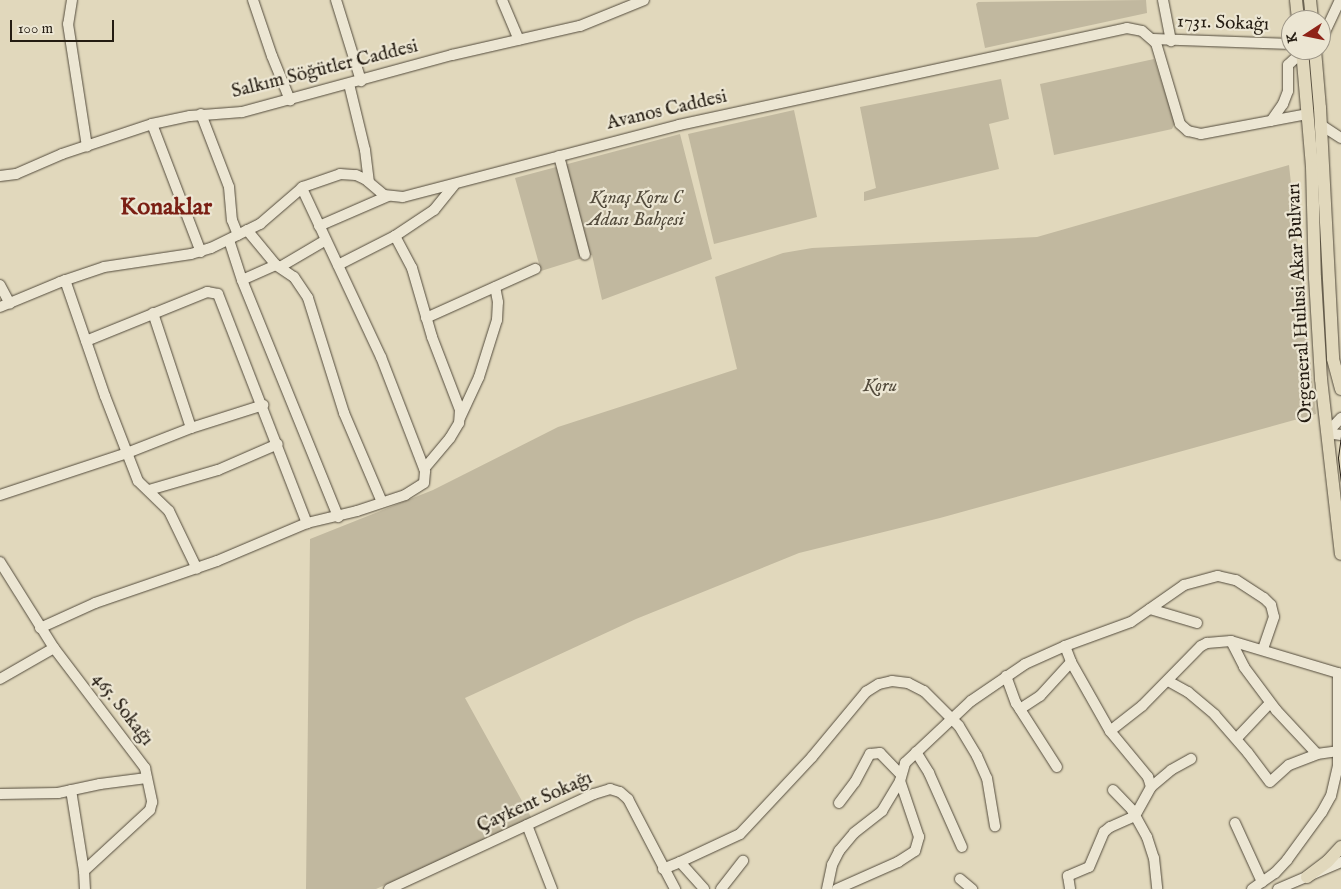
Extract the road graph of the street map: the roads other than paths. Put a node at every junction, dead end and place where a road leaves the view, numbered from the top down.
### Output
1 (72, 0) edge
2 (253, 0) edge
3 (336, 0) edge
4 (502, 0) edge
5 (644, 0) edge
6 (1163, 0) edge
7 (1339, 6) edge
8 (1331, 19) edge
9 (1153, 39) junction
10 (519, 40) junction
11 (1171, 41) junction
12 (1281, 44) edge
13 (1294, 60) edge
14 (1306, 60) edge
15 (1308, 60) edge
16 (361, 81) junction
17 (349, 84) junction
18 (290, 100) junction
19 (201, 114) junction
20 (1308, 114) junction
21 (1271, 121) junction
22 (152, 124) junction
23 (1321, 125) junction
24 (1341, 138) edge
25 (87, 148) junction
26 (559, 156) junction
27 (0, 176) edge
28 (369, 182) junction
29 (454, 184) junction
30 (302, 188) junction
31 (388, 196) junction
32 (319, 226) junction
33 (238, 235) junction
34 (395, 236) junction
35 (326, 240) junction
36 (201, 252) junction
37 (585, 256) dead end
38 (338, 265) junction
39 (278, 266) junction
40 (535, 268) dead end
41 (65, 280) junction
42 (242, 280) junction
43 (0, 285) edge
44 (495, 287) junction
45 (5, 305) edge
46 (153, 313) junction
47 (426, 318) junction
48 (86, 341) junction
49 (1340, 384) edge
50 (263, 404) junction
51 (1341, 418) edge
52 (460, 419) junction
53 (191, 428) junction
54 (1327, 433) junction
55 (1341, 435) edge
56 (278, 444) junction
57 (127, 453) junction
58 (424, 469) junction
59 (149, 490) junction
60 (0, 495) edge
61 (382, 502) junction
62 (338, 517) junction
63 (307, 523) junction
64 (1341, 554) edge
65 (0, 562) edge
66 (197, 569) junction
67 (1150, 609) junction
68 (1197, 623) dead end
69 (40, 628) junction
70 (1231, 641) junction
71 (1065, 646) junction
72 (54, 648) junction
73 (1263, 649) junction
74 (1071, 662) junction
75 (1340, 674) edge
76 (1006, 676) junction
77 (0, 679) edge
78 (1168, 681) junction
79 (1270, 703) junction
80 (1020, 709) junction
81 (952, 718) junction
82 (1110, 731) junction
83 (1237, 738) junction
84 (1338, 751) junction
85 (916, 752) junction
86 (1317, 754) junction
87 (1191, 760) dead end
88 (1057, 767) dead end
89 (900, 777) junction
90 (147, 778) junction
91 (1151, 787) junction
92 (71, 790) junction
93 (1114, 790) dead end
94 (0, 794) edge
95 (839, 803) dead end
96 (1135, 816) junction
97 (1235, 823) dead end
98 (527, 825) junction
99 (995, 826) dead end
100 (962, 847) dead end
101 (1341, 847) edge
102 (743, 861) dead end
103 (680, 862) junction
104 (1341, 862) edge
105 (663, 869) junction
106 (84, 871) junction
107 (1307, 877) junction
108 (960, 879) dead end
109 (1262, 882) junction
110 (85, 889) edge
111 (389, 889) edge
112 (552, 889) edge
113 (675, 889) edge
114 (704, 889) edge
115 (721, 889) edge
116 (827, 889) edge
117 (837, 889) edge
118 (972, 889) edge
119 (1070, 889) edge
120 (1157, 889) edge
121 (1252, 889) edge
122 (1278, 889) edge

1 - 25 street
2 - 18 street
3 - 16 street
4 - 10 street
5 - 10 street, Salkım Söğütler Caddesi
6 - 11 street
7 - 8 street
9 - 11 street, 1731. Sokağı
9 - 21 street
9 - 26 street, Avanos Caddesi
10 - 16 street, Salkım Söğütler Caddesi
11 - 12 street, 1731. Sokağı
13 - 21 street
14 - 20 main road, Orgeneral Hulusi Akar Bulvarı
15 - 23 main road, Orgeneral Hulusi Akar Bulvarı
16 - 17 street, Salkım Söğütler Caddesi
17 - 18 street, Salkım Söğütler Caddesi
17 - 28 street
18 - 19 street, Salkım Söğütler Caddesi
19 - 22 street, Salkım Söğütler Caddesi
19 - 33 street
20 - 21 street
20 - 54 main road, Orgeneral Hulusi Akar Bulvarı
22 - 25 street, Salkım Söğütler Caddesi
22 - 36 street
23 - 24 street
23 - 49 main road, Orgeneral Hulusi Akar Bulvarı
25 - 27 street, Salkım Söğütler Caddesi
26 - 29 street, Avanos Caddesi
26 - 37 street
28 - 30 street
28 - 31 street
29 - 31 street, Avanos Caddesi
29 - 34 street
30 - 32 street
30 - 33 street
31 - 32 street, Avanos Caddesi
32 - 35 street
33 - 36 street
33 - 39 street
33 - 42 street
34 - 38 street
34 - 47 street
35 - 38 street
35 - 39 street
36 - 41 street
38 - 58 street
39 - 42 street
39 - 61 street
40 - 44 street
41 - 45 street
41 - 48 street
42 - 62 street
43 - 45 street
44 - 47 street
44 - 52 street
46 - 48 street
46 - 50 street
46 - 53 street
47 - 52 street
48 - 57 street
50 - 53 street
50 - 56 street
51 - 54 street
52 - 58 street
53 - 57 street
54 - 55 street
54 - 64 main road, Orgeneral Hulusi Akar Bulvarı
56 - 59 street
56 - 63 street
57 - 59 street
57 - 60 street
58 - 61 street
59 - 66 street
61 - 62 street
62 - 63 street
63 - 66 street
65 - 69 street, 465. Sokağı
66 - 69 street
67 - 68 street
67 - 71 street
67 - 73 street
69 - 72 street, 465. Sokağı
70 - 73 street
70 - 78 street
70 - 79 street
71 - 74 street
71 - 76 street
72 - 77 street
72 - 90 street, 465. Sokağı
73 - 75 street
74 - 80 street
74 - 82 street
75 - 84 street
76 - 80 street
76 - 81 street
78 - 82 street
78 - 83 street
79 - 83 street
79 - 86 street
80 - 88 street
81 - 85 street
81 - 99 street
81 - 103 street
82 - 91 street
83 - 86 street
84 - 86 street
84 - 109 street
85 - 89 street
85 - 100 street
87 - 91 street
89 - 95 street
89 - 116 street
89 - 117 street
90 - 92 street
90 - 106 street, 465. Sokağı
91 - 96 street
92 - 94 street
92 - 106 street
93 - 96 street
96 - 119 street
96 - 120 street
97 - 109 street
98 - 105 street, Çaykent Sokağı
98 - 111 street, Çaykent Sokağı
98 - 112 street
101 - 107 main road
102 - 115 street
103 - 105 street
103 - 114 street
104 - 107 street
105 - 113 street, Çaykent Sokağı
106 - 110 street
107 - 122 street
108 - 118 street
109 - 121 street

